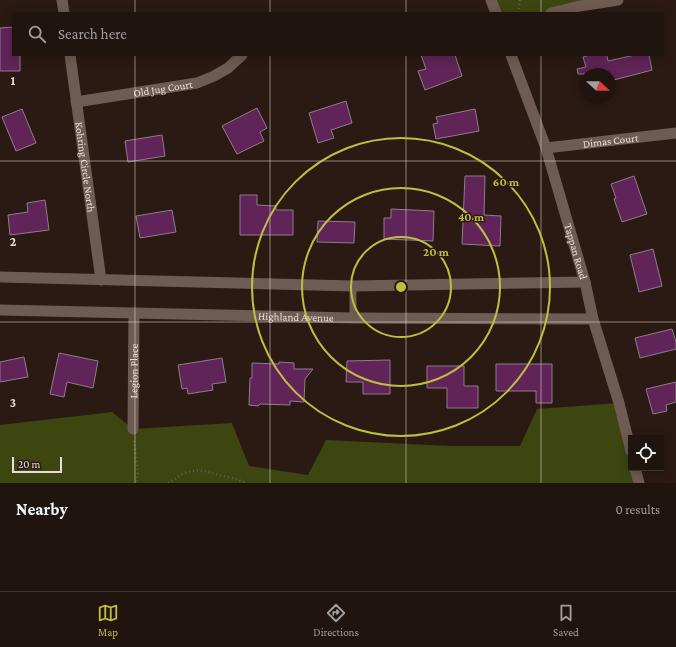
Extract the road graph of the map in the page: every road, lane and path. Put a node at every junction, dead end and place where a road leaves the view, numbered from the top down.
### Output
1 (62, 0) edge
2 (491, 0) edge
3 (520, 0) edge
4 (618, 0) edge
5 (64, 12) edge
6 (496, 12) edge
7 (518, 12) edge
8 (555, 12) edge
9 (70, 56) edge
10 (241, 56) edge
11 (512, 56) edge
12 (76, 102) junction
13 (676, 133) edge
14 (546, 148) junction
15 (0, 277) edge
16 (101, 280) junction
17 (585, 282) junction
18 (353, 286) junction
19 (0, 310) edge
20 (134, 313) junction
21 (353, 318) junction
22 (592, 319) junction
23 (133, 429) joint
24 (628, 439) edge
25 (636, 471) edge
26 (136, 483) edge
27 (168, 483) edge
28 (246, 483) edge
29 (639, 483) edge

1 - 5 street
2 - 6 street
3 - 7 path
4 - 8 street
9 - 12 street, Kohring Circle North
10 - 12 street, Old Jug Court
11 - 14 street, Tappan Road
12 - 16 street, Kohring Circle North
13 - 14 street, Dimas Court
14 - 17 street, Tappan Road
15 - 16 street
16 - 18 street
17 - 18 street
17 - 22 street, Tappan Road
18 - 21 lane
19 - 20 street, Highland Avenue
20 - 21 street, Highland Avenue
20 - 23 street, Legion Place
21 - 22 street, Highland Avenue
22 - 24 street, Tappan Road
23 - 26 path
25 - 29 street
27 - 28 path

